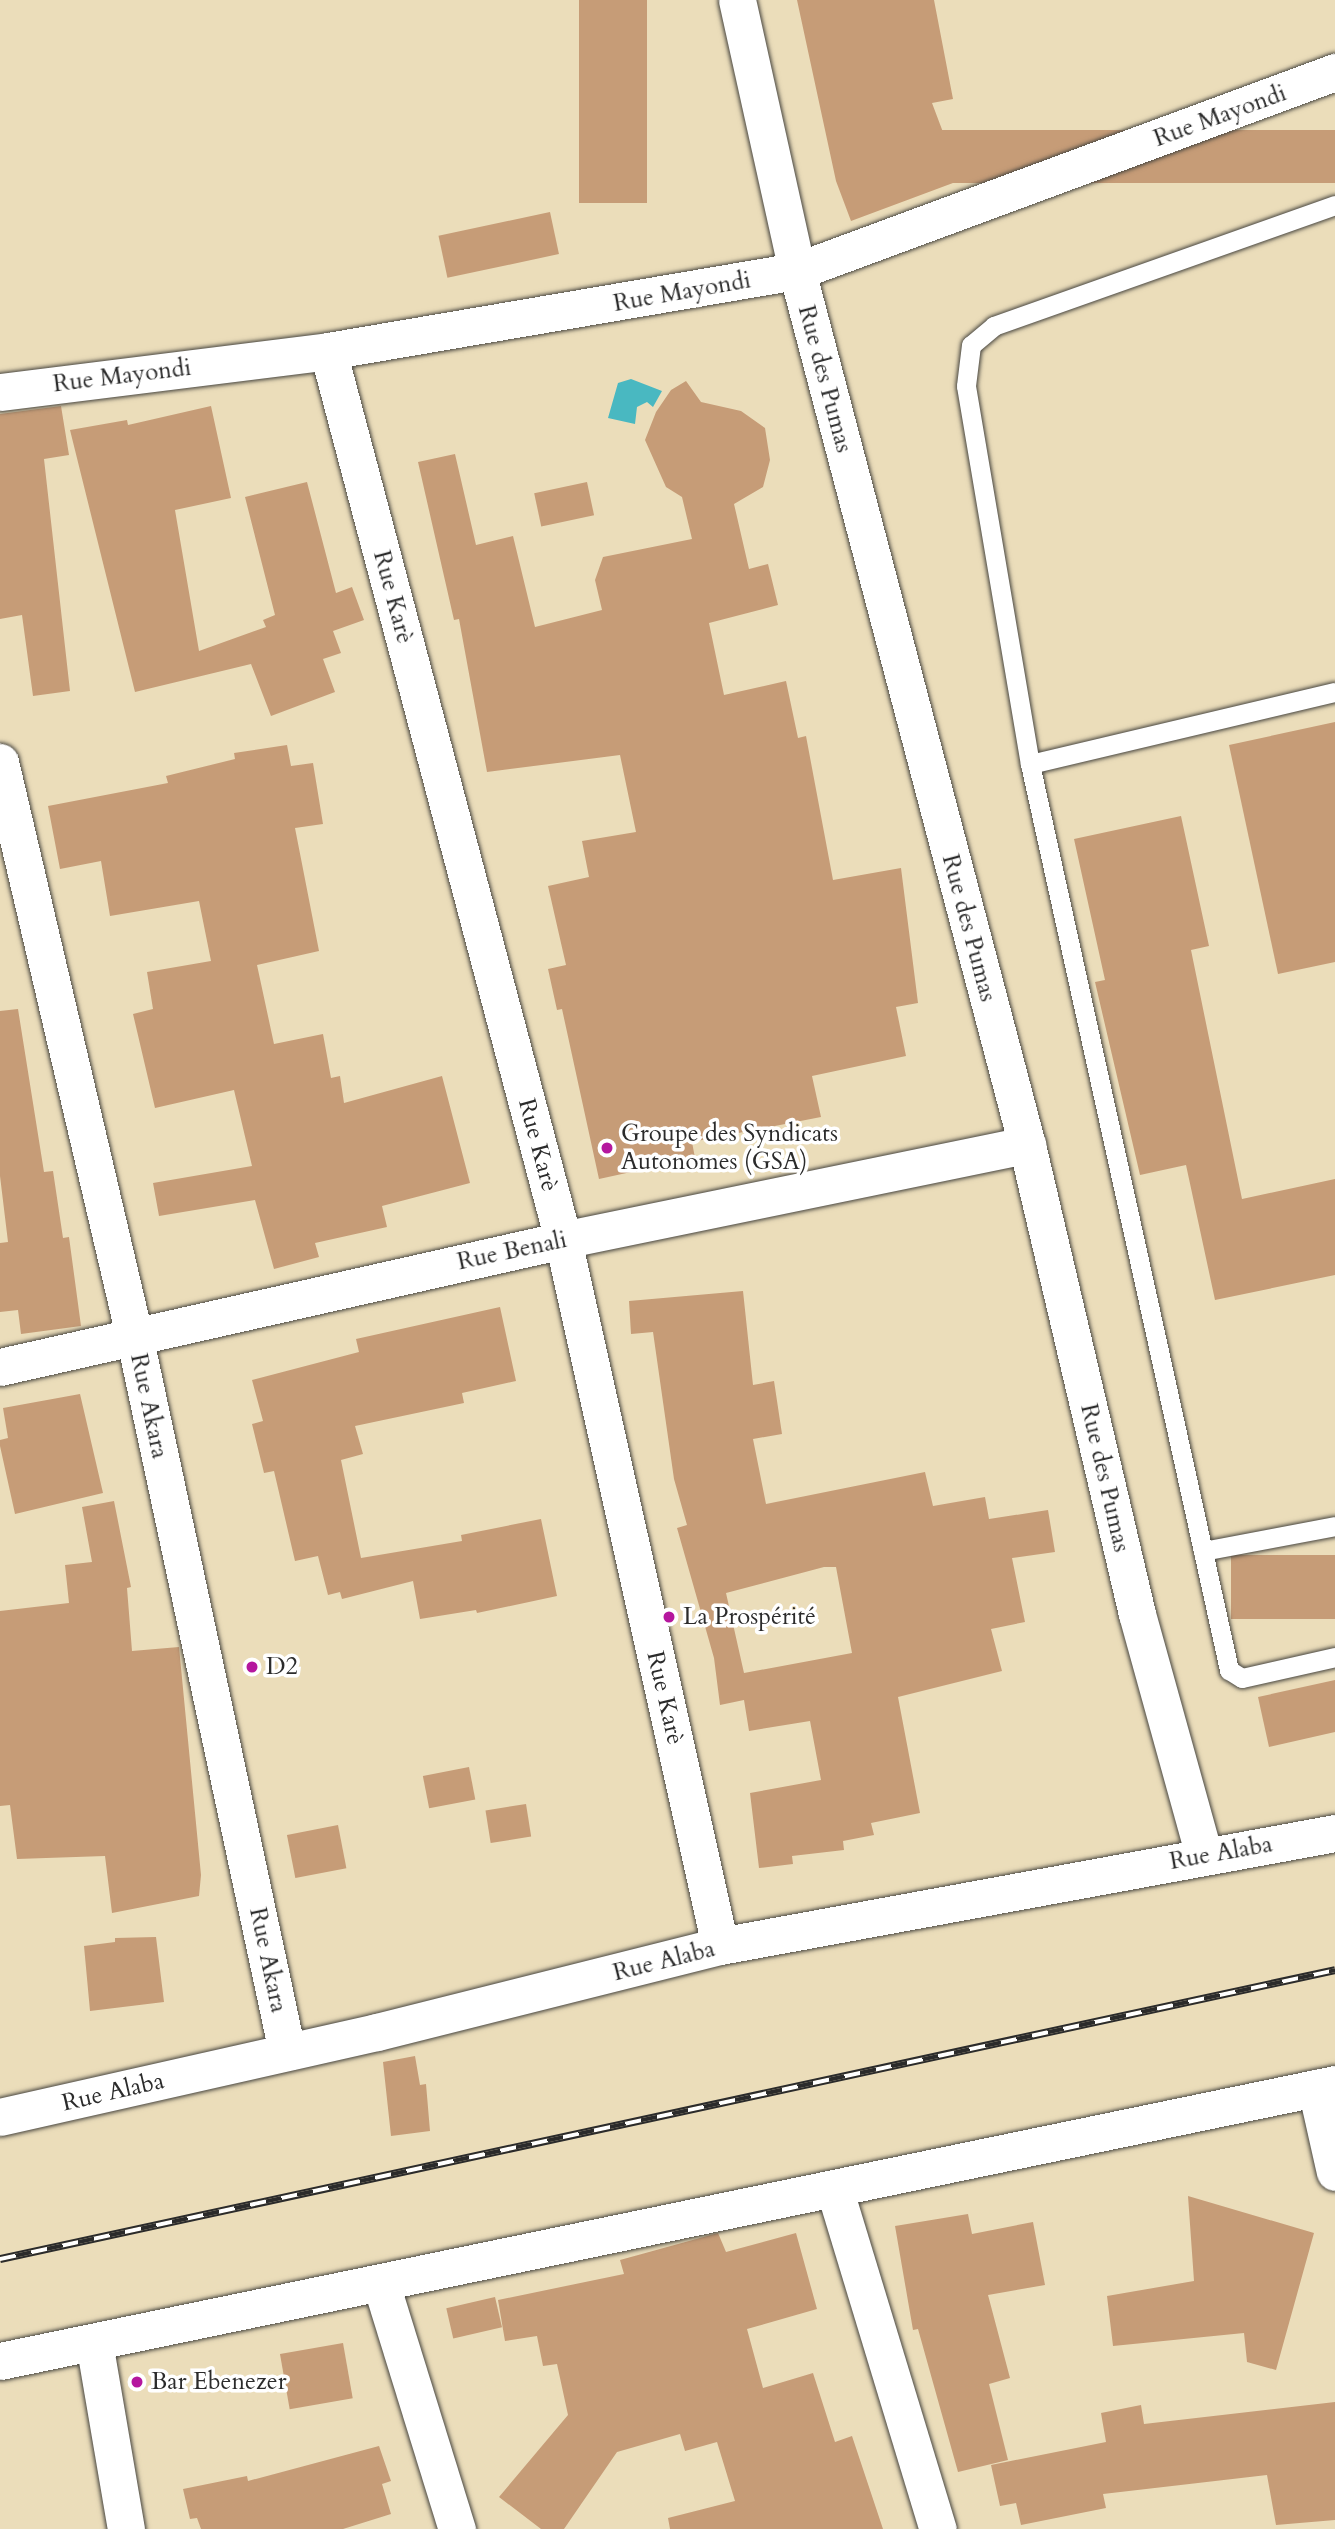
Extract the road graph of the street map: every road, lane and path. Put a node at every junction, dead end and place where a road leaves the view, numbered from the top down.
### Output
1 (737, 0) edge
2 (1335, 72) edge
3 (1335, 205) edge
4 (797, 271) junction
5 (328, 351) junction
6 (0, 392) edge
7 (1335, 692) edge
8 (0, 762) edge
9 (1030, 764) junction
10 (1027, 1145) junction
11 (563, 1240) junction
12 (134, 1335) junction
13 (0, 1367) edge
14 (1335, 1526) edge
15 (1203, 1551) junction
16 (1335, 1657) edge
17 (1335, 1833) edge
18 (1204, 1854) junction
19 (720, 1946) junction
20 (287, 2052) junction
21 (1326, 2086) edge
22 (0, 2118) edge
23 (1335, 2172) edge
24 (835, 2191) junction
25 (381, 2284) junction
26 (94, 2342) junction
27 (0, 2361) edge
28 (126, 2529) edge
29 (457, 2529) edge
30 (937, 2529) edge

1 - 4 street, Rue des Pumas
2 - 4 street, Rue Mayondi
3 - 9 lane
4 - 5 street, Rue Mayondi
4 - 10 street, Rue des Pumas
5 - 6 street, Rue Mayondi
5 - 11 street, Rue Karè
7 - 9 lane
8 - 12 street, Rue Akara
9 - 15 lane
10 - 11 street, Rue Benali
10 - 18 street, Rue des Pumas
11 - 12 street, Rue Benali
11 - 19 street, Rue Karè
12 - 13 street, Rue Benali
12 - 20 street, Rue Akara
14 - 15 lane
15 - 16 lane
17 - 18 street, Rue Alaba
18 - 19 street, Rue Alaba
19 - 20 street, Rue Alaba
20 - 22 street, Rue Alaba
21 - 23 street
21 - 24 street
24 - 25 street
24 - 30 street
25 - 26 street
25 - 29 street
26 - 27 street
26 - 28 street

